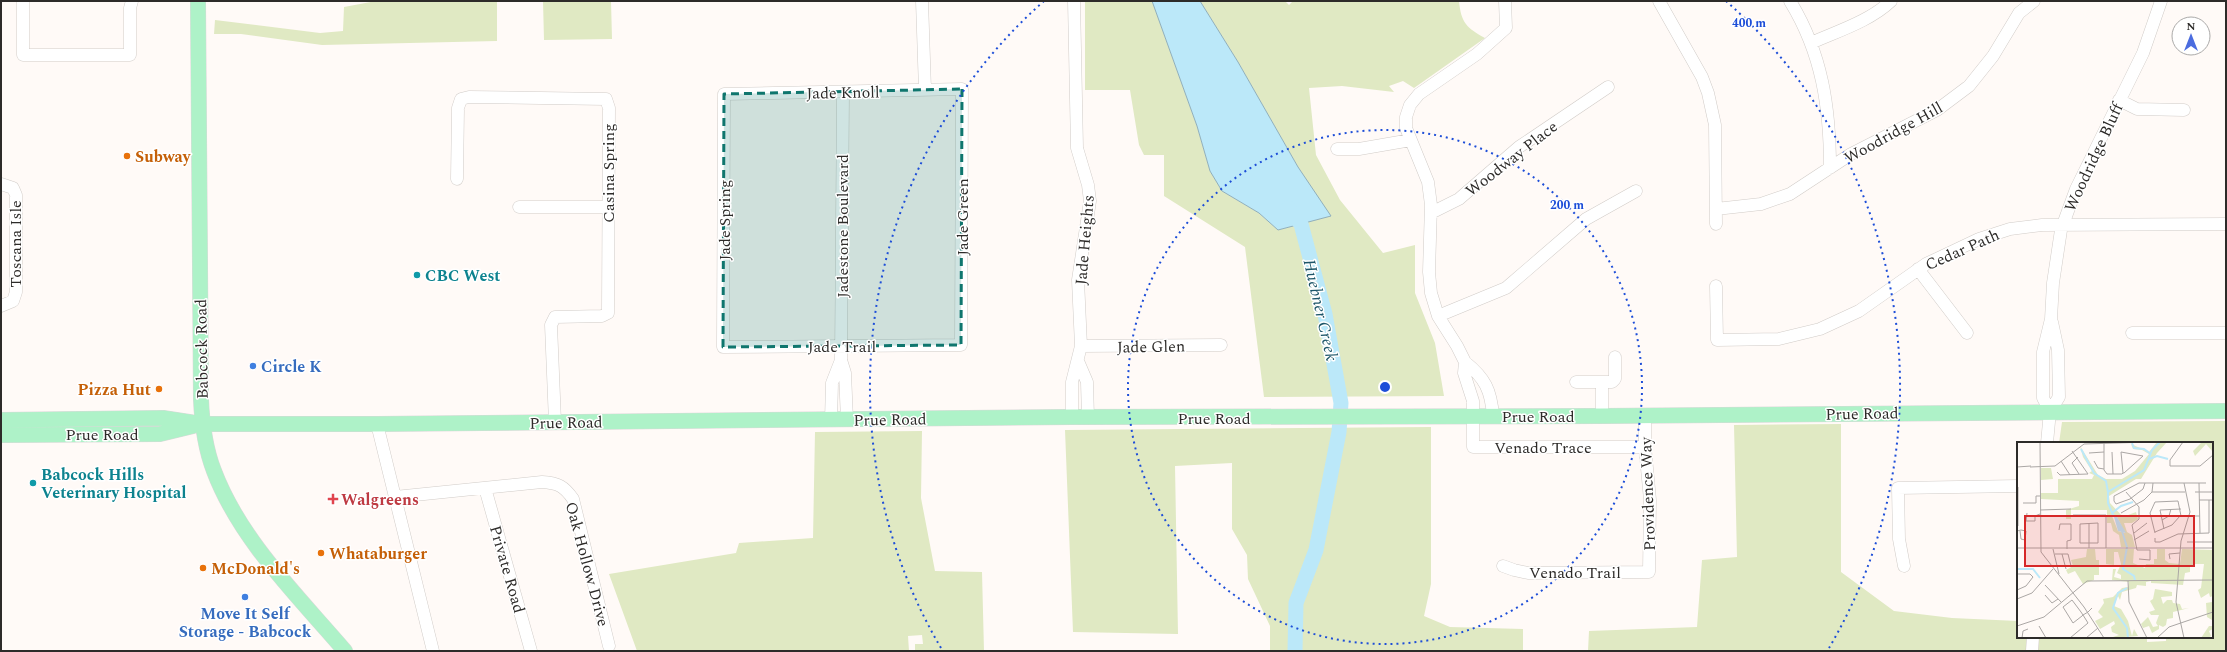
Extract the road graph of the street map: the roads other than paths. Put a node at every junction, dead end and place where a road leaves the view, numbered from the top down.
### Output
1 (23, 1) edge
2 (132, 1) edge
3 (198, 1) edge
4 (922, 1) edge
5 (1074, 1) edge
6 (1505, 1) edge
7 (1659, 1) edge
8 (1790, 1) edge
9 (1891, 1) edge
10 (2034, 1) edge
11 (2161, 1) edge
12 (1812, 43) junction
13 (1608, 87) dead end
14 (962, 89) joint
15 (924, 90) junction
16 (843, 92) junction
17 (724, 94) joint
18 (2119, 100) junction
19 (2184, 110) dead end
20 (1411, 140) junction
21 (1337, 149) dead end
22 (1830, 168) junction
23 (457, 180) dead end
24 (1, 184) edge
25 (1636, 191) dead end
26 (519, 207) dead end
27 (608, 207) junction
28 (1716, 209) junction
29 (1431, 213) junction
30 (1716, 224) dead end
31 (2226, 224) edge
32 (2063, 225) junction
33 (1918, 268) junction
34 (1716, 286) dead end
35 (1, 306) edge
36 (1438, 316) junction
37 (1967, 333) dead end
38 (2226, 333) edge
39 (2132, 334) dead end
40 (961, 345) joint
41 (1221, 345) dead end
42 (841, 346) junction
43 (1081, 346) junction
44 (723, 347) joint
45 (1615, 357) dead end
46 (841, 360) junction
47 (1078, 361) junction
48 (1465, 362) junction
49 (1576, 382) dead end
50 (1602, 382) junction
51 (1485, 384) junction
52 (1072, 389) junction
53 (1087, 389) junction
54 (1470, 389) junction
55 (832, 390) junction
56 (846, 390) junction
57 (2050, 411) junction
58 (2226, 411) edge
59 (1473, 415) junction
60 (1493, 416) junction
61 (1602, 416) junction
62 (1645, 416) junction
63 (1072, 417) junction
64 (1088, 418) junction
65 (1, 420) edge
66 (831, 420) junction
67 (847, 420) junction
68 (555, 422) junction
69 (202, 424) junction
70 (377, 424) junction
71 (1, 435) edge
72 (2047, 442) edge
73 (1645, 447) junction
74 (2017, 486) edge
75 (485, 488) junction
76 (395, 497) junction
77 (1502, 566) dead end
78 (1904, 566) dead end
79 (1649, 572) joint
80 (2033, 638) edge
81 (609, 646) dead end
82 (345, 651) edge
83 (434, 651) edge
84 (531, 651) edge
85 (2032, 651) edge

1 - 2 street
3 - 69 main road, Babcock Road
4 - 15 street
5 - 43 street, Jade Heights
6 - 20 street
7 - 28 street
8 - 12 street
9 - 12 street
10 - 22 street, Woodridge Hill
11 - 18 street, Woodridge Bluff
12 - 22 street
13 - 29 street, Woodway Place
14 - 15 street, Jade Knoll
14 - 40 street, Jade Green
15 - 16 street, Jade Knoll
16 - 17 street, Jade Knoll
16 - 42 street, Jadestone Boulevard
17 - 44 street, Jade Spring
18 - 19 street
18 - 32 street, Woodridge Bluff
20 - 21 street
20 - 29 street
22 - 28 street, Woodridge Hill
23 - 27 street, Casina Spring
24 - 35 street, Toscana Isle
25 - 36 street
26 - 27 street
27 - 68 street, Casina Spring
28 - 30 street
29 - 36 street
31 - 32 street, Cedar Path
32 - 33 street, Cedar Path
32 - 57 street, Woodridge Bluff
33 - 34 street, Cedar Path
33 - 37 street
36 - 48 street
38 - 39 street
40 - 42 street, Jade Trail
41 - 43 street, Jade Glen
42 - 44 street, Jade Trail
42 - 46 street, Jadestone Boulevard
43 - 47 street, Jade Heights
45 - 50 street
46 - 55 street, Jadestone Boulevard
46 - 56 street, Jadestone Boulevard
47 - 52 street, Jade Heights
47 - 53 street
48 - 51 street
48 - 54 street
49 - 50 street
50 - 61 street
51 - 54 street
51 - 60 street
52 - 53 street
52 - 63 street, Jade Heights
53 - 64 street
54 - 59 street
55 - 56 street
55 - 66 street, Jadestone Boulevard
56 - 67 street, Jadestone Boulevard
57 - 58 main road, Prue Road
57 - 62 main road, Prue Road
57 - 72 street
59 - 60 main road, Prue Road
59 - 64 main road, Prue Road
59 - 73 street, Venado Trace
60 - 61 main road, Prue Road
61 - 62 main road, Prue Road
62 - 73 street, Providence Way
63 - 64 main road, Prue Road
63 - 67 main road, Prue Road
65 - 69 main road, Prue Road
66 - 67 main road, Prue Road
66 - 68 main road, Prue Road
68 - 70 main road, Prue Road
69 - 70 main road, Prue Road
69 - 71 main road, Prue Road
69 - 82 main road, Babcock Road
70 - 76 street
73 - 79 street, Providence Way
74 - 78 street
75 - 76 street, Oak Hollow Drive
75 - 81 street, Oak Hollow Drive
75 - 84 street, Private Road
76 - 83 street
77 - 79 street, Venado Trail
80 - 85 street

